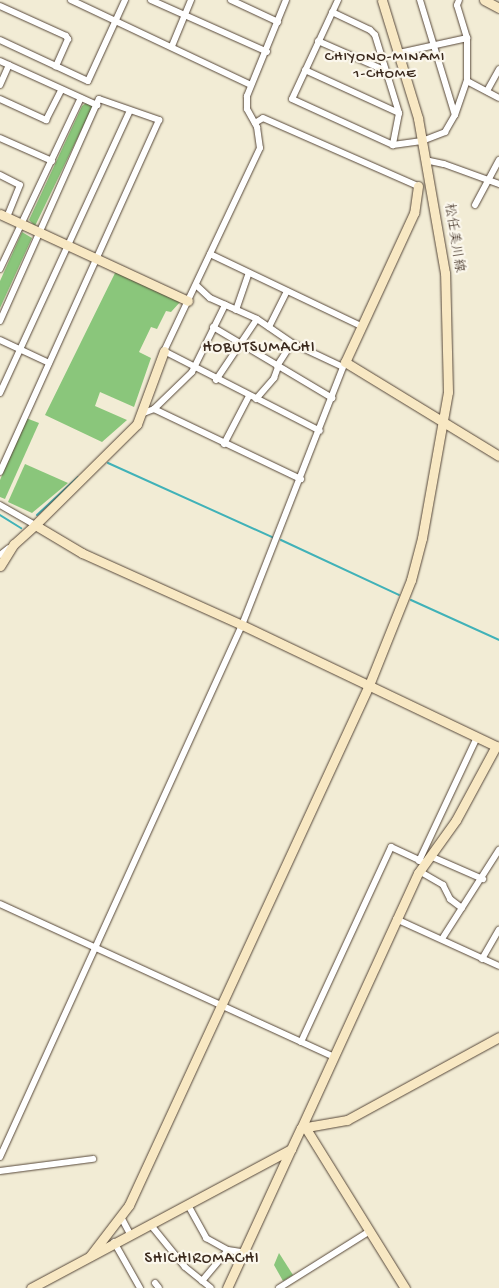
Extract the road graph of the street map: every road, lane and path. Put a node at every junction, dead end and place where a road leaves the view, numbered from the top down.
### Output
1 (71, 0) edge
2 (125, 0) edge
3 (151, 0) edge
4 (191, 0) edge
5 (231, 0) edge
6 (286, 0) edge
7 (338, 0) edge
8 (382, 0) edge
9 (420, 0) edge
10 (459, 0) edge
11 (484, 0) edge
12 (0, 6) edge
13 (499, 8) edge
14 (332, 12) junction
15 (185, 15) junction
16 (115, 20) junction
17 (278, 22) junction
18 (467, 38) junction
19 (0, 40) edge
20 (318, 41) junction
21 (434, 44) junction
22 (172, 46) junction
23 (266, 52) junction
24 (399, 53) junction
25 (0, 61) edge
26 (9, 65) junction
27 (56, 66) junction
28 (499, 69) edge
29 (306, 70) junction
30 (386, 71) junction
31 (467, 81) junction
32 (0, 85) edge
33 (251, 85) junction
34 (61, 90) junction
35 (487, 91) junction
36 (81, 98) junction
37 (499, 98) edge
38 (0, 99) edge
39 (97, 105) junction
40 (130, 110) junction
41 (399, 113) junction
42 (455, 115) junction
43 (255, 124) junction
44 (0, 138) edge
45 (422, 140) junction
46 (393, 145) junction
47 (424, 160) junction
48 (499, 160) edge
49 (52, 161) junction
50 (0, 175) edge
51 (489, 181) junction
52 (499, 184) edge
53 (418, 186) joint
54 (475, 205) dead end
55 (3, 215) edge
56 (22, 224) junction
57 (39, 232) junction
58 (68, 245) junction
59 (3, 253) edge
60 (210, 254) junction
61 (97, 258) junction
62 (0, 269) edge
63 (249, 273) junction
64 (196, 284) junction
65 (286, 291) junction
66 (188, 301) junction
67 (225, 305) junction
68 (236, 310) junction
69 (257, 319) junction
70 (0, 321) edge
71 (269, 326) junction
72 (361, 326) junction
73 (213, 327) junction
74 (0, 340) edge
75 (292, 343) junction
76 (241, 344) junction
77 (20, 350) junction
78 (164, 352) junction
79 (49, 363) junction
80 (344, 364) junction
81 (194, 366) junction
82 (278, 366) junction
83 (216, 380) junction
84 (0, 393) edge
85 (249, 396) junction
86 (332, 398) junction
87 (256, 399) junction
88 (154, 409) junction
89 (141, 414) junction
90 (444, 422) junction
91 (320, 431) junction
92 (224, 444) junction
93 (499, 456) edge
94 (1, 468) edge
95 (301, 479) junction
96 (0, 505) edge
97 (35, 525) junction
98 (14, 544) junction
99 (0, 555) edge
100 (0, 566) edge
101 (242, 625) junction
102 (369, 685) junction
103 (477, 737) junction
104 (498, 744) edge
105 (499, 850) edge
106 (497, 859) edge
107 (423, 863) junction
108 (483, 879) junction
109 (0, 904) edge
110 (462, 908) junction
111 (396, 919) junction
112 (499, 929) edge
113 (442, 939) junction
114 (95, 948) junction
115 (482, 958) junction
116 (499, 966) edge
117 (221, 1006) junction
118 (499, 1037) edge
119 (301, 1042) junction
120 (334, 1057) junction
121 (303, 1127) junction
122 (291, 1148) junction
123 (0, 1157) edge
124 (93, 1159) dead end
125 (0, 1171) edge
126 (188, 1205) junction
127 (121, 1217) junction
128 (150, 1224) junction
129 (370, 1230) junction
130 (130, 1234) junction
131 (114, 1242) junction
132 (228, 1250) junction
133 (241, 1252) junction
134 (90, 1256) junction
135 (202, 1281) junction
136 (31, 1288) edge
137 (140, 1288) edge
138 (212, 1288) edge
139 (227, 1288) edge
140 (279, 1288) edge
141 (405, 1288) edge

1 - 16 street
2 - 16 street
3 - 15 street
4 - 15 street
5 - 17 street
6 - 17 street
7 - 14 street
8 - 24 street, 松任美川線
9 - 21 street
10 - 18 street
11 - 13 street
12 - 27 street
14 - 20 street
14 - 30 street
15 - 22 street
15 - 23 street
16 - 22 street
16 - 27 street
17 - 23 street
18 - 21 street
18 - 31 street
19 - 27 street
20 - 29 street
20 - 30 street
21 - 24 street
21 - 42 street
22 - 33 street
23 - 33 street
24 - 45 street, 松任美川線
25 - 26 street
26 - 32 street
26 - 34 street
28 - 35 street
29 - 41 street
29 - 46 street
30 - 41 street
31 - 35 street
31 - 42 street
33 - 43 street
34 - 36 street
34 - 38 street
35 - 37 street
36 - 39 street
36 - 49 street
39 - 40 street
39 - 57 street
40 - 58 street
40 - 61 street
41 - 46 street
42 - 45 street
43 - 53 street
43 - 60 street
44 - 49 street
45 - 46 street
45 - 47 street, 松任美川線
47 - 51 street
47 - 90 street, 松任美川線
48 - 51 street
49 - 56 street
50 - 55 street
51 - 52 street
51 - 54 street
53 - 72 street
55 - 56 street
56 - 57 street
56 - 59 street
57 - 58 street
57 - 70 street
58 - 61 street
58 - 77 street
59 - 62 street
60 - 63 street
60 - 64 street
61 - 66 street
61 - 79 street
63 - 65 street
63 - 68 street
64 - 66 street
64 - 67 street
65 - 71 street
65 - 72 street
66 - 78 street
67 - 68 street
67 - 73 street
68 - 69 street
69 - 71 street
69 - 76 street
71 - 75 street
72 - 80 street
73 - 76 street
73 - 81 street
74 - 77 street
75 - 80 street
75 - 82 street
76 - 82 street
76 - 83 street
77 - 79 street
77 - 84 street
78 - 81 street
78 - 89 street
79 - 94 street
80 - 86 street
80 - 90 street
81 - 83 street
81 - 88 street
82 - 86 street
82 - 87 street
83 - 85 street
85 - 87 street
85 - 92 street
86 - 91 street
87 - 91 street
88 - 89 street
88 - 92 street
89 - 97 street
90 - 93 street
90 - 102 street, 松任美川線
91 - 95 street
92 - 95 street
95 - 101 street
96 - 97 street
97 - 98 street
97 - 101 street
98 - 99 street
98 - 100 street
101 - 102 street
101 - 114 street
102 - 103 street
102 - 117 street, 松任美川線
103 - 104 street
103 - 107 street
104 - 107 street
105 - 106 street
106 - 108 street
107 - 108 street
107 - 110 street
107 - 111 street
107 - 119 street
108 - 110 street
109 - 114 street
110 - 113 street
111 - 113 street
111 - 120 street
112 - 115 street
113 - 115 street
114 - 117 street
114 - 123 street
115 - 116 street
117 - 119 street
117 - 127 street, 松任美川線
118 - 121 street
119 - 120 street
120 - 121 street
121 - 122 street
121 - 129 street
122 - 126 street
122 - 133 street
124 - 125 street
126 - 128 street
126 - 132 street
127 - 130 street
127 - 134 street, 松任美川線
128 - 130 street
128 - 135 street
129 - 140 street
129 - 141 street
130 - 131 street
131 - 134 street
131 - 137 street
132 - 133 street
132 - 135 street
133 - 139 street
134 - 136 street
135 - 138 street

